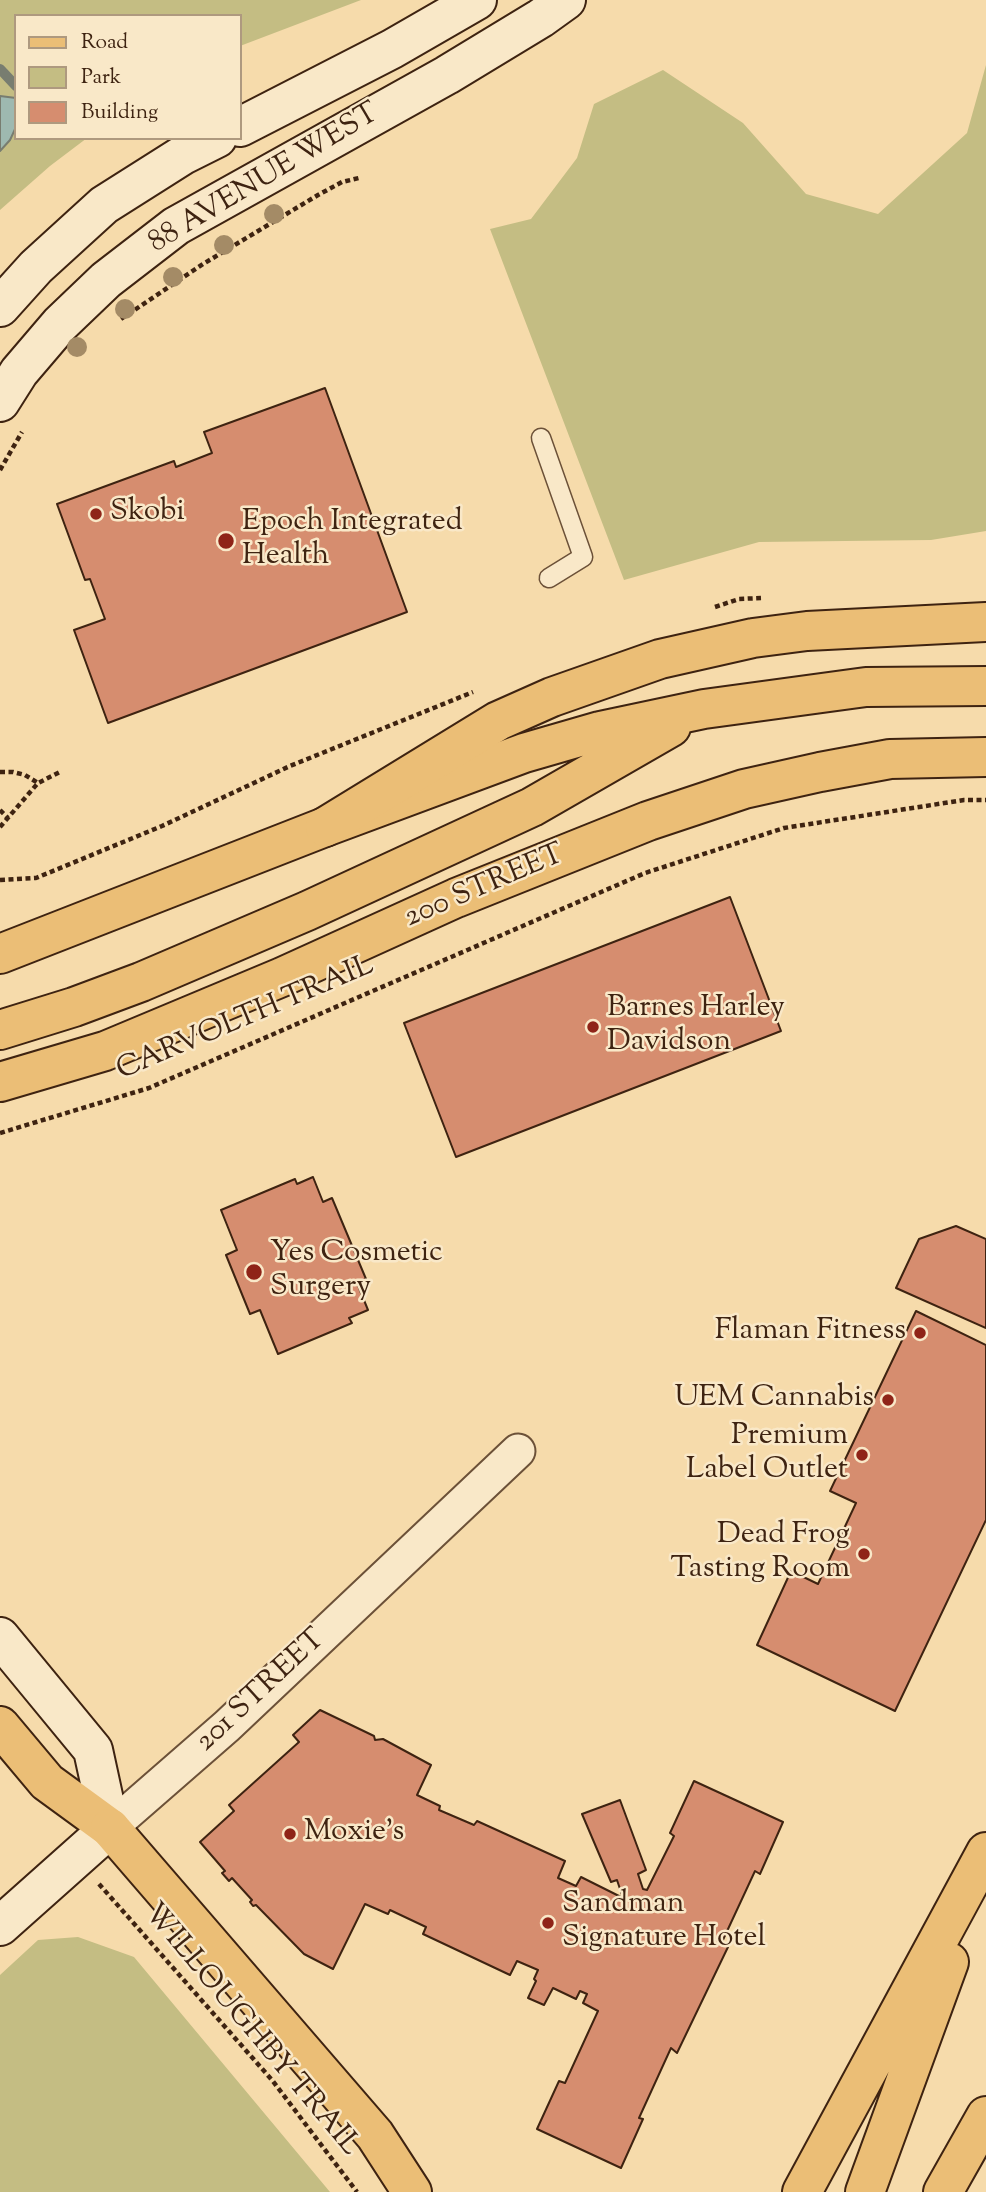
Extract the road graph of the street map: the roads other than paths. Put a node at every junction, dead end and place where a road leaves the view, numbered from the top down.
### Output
1 (477, 0) edge
2 (566, 0) edge
3 (242, 126) edge
4 (213, 140) edge
5 (0, 307) edge
6 (14, 412) edge
7 (541, 438) dead end
8 (549, 578) dead end
9 (986, 622) edge
10 (986, 686) edge
11 (704, 709) junction
12 (986, 757) edge
13 (325, 827) junction
14 (10, 941) edge
15 (0, 1030) edge
16 (0, 1082) edge
17 (518, 1451) dead end
18 (0, 1636) edge
19 (0, 1726) edge
20 (110, 1828) junction
21 (986, 1852) edge
22 (986, 1861) edge
23 (0, 1926) edge
24 (986, 2116) edge
25 (412, 2192) edge
26 (802, 2192) edge
27 (865, 2192) edge
28 (943, 2192) edge

1 - 3 main road, 88 AVENUE WEST
2 - 6 main road, 88 AVENUE WEST
4 - 5 main road, 88 AVENUE WEST
7 - 8 lane
9 - 13 main road
10 - 11 main road
11 - 13 main road
11 - 15 main road
12 - 16 main road, 200 STREET
13 - 14 main road
17 - 20 street, 201 STREET
18 - 20 main road
19 - 20 main road
20 - 23 main road, 201 STREET
20 - 25 main road
21 - 26 main road
22 - 27 main road
24 - 28 main road

